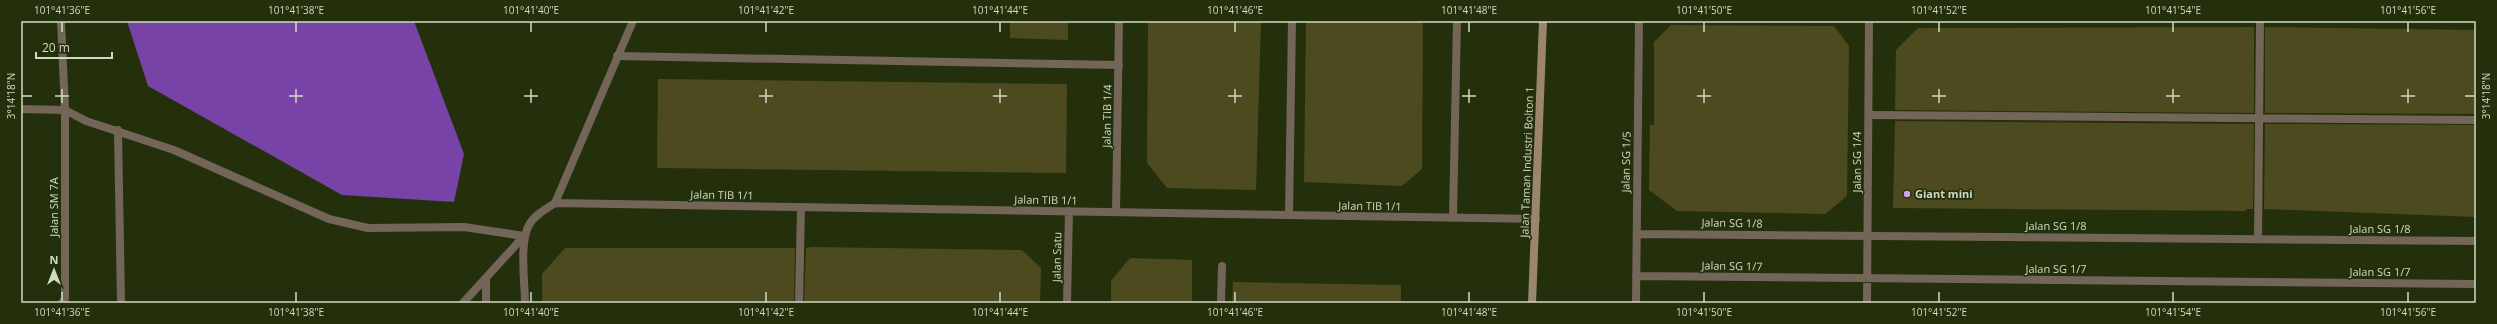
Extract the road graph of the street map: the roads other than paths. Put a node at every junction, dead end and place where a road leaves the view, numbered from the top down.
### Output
1 (61, 21) edge
2 (632, 21) edge
3 (1119, 21) edge
4 (1292, 21) edge
5 (1457, 21) edge
6 (1543, 21) edge
7 (1639, 21) edge
8 (1869, 21) edge
9 (2260, 21) edge
10 (616, 56) junction
11 (1119, 65) junction
12 (21, 108) edge
13 (65, 110) junction
14 (1869, 115) junction
15 (2260, 118) junction
16 (2476, 120) edge
17 (118, 130) junction
18 (555, 203) junction
19 (801, 207) junction
20 (1069, 211) junction
21 (1116, 212) junction
22 (1289, 215) junction
23 (1454, 218) junction
24 (1536, 219) junction
25 (1637, 234) junction
26 (524, 236) junction
27 (1868, 236) junction
28 (2258, 239) junction
29 (2476, 240) edge
30 (1222, 266) dead end
31 (1636, 276) junction
32 (486, 279) junction
33 (1867, 279) junction
34 (2476, 284) edge
35 (62, 303) edge
36 (121, 303) edge
37 (463, 303) edge
38 (486, 303) edge
39 (525, 303) edge
40 (799, 303) edge
41 (1067, 303) edge
42 (1221, 303) edge
43 (1532, 303) edge
44 (1636, 303) edge
45 (1867, 303) edge

1 - 13 street, Jalan SM 7A
2 - 10 street
3 - 11 street, Jalan TIB 1/4
4 - 22 street
5 - 23 street
6 - 24 street, Jalan Taman Industri Bolton 1
7 - 25 street, Jalan SG 1/5
8 - 14 street, Jalan SG 1/4
9 - 15 street
10 - 11 street
10 - 18 street
11 - 21 street, Jalan TIB 1/4
12 - 13 street
13 - 17 street
13 - 35 street, Jalan SM 7A
14 - 15 street
14 - 27 street, Jalan SG 1/4
15 - 16 street
15 - 28 street
17 - 26 street
17 - 36 street
18 - 19 street, Jalan TIB 1/1
18 - 26 street
19 - 20 street, Jalan TIB 1/1
19 - 40 street
20 - 21 street, Jalan TIB 1/1
20 - 41 street, Jalan Satu
21 - 22 street, Jalan TIB 1/1
22 - 23 street, Jalan TIB 1/1
23 - 24 street, Jalan TIB 1/1
24 - 43 street, Jalan Taman Industri Bolton 1
25 - 27 street, Jalan SG 1/8
25 - 31 street, Jalan SG 1/5
26 - 32 street
26 - 39 street
27 - 28 street, Jalan SG 1/8
27 - 33 street, Jalan SG 1/4
28 - 29 street, Jalan SG 1/8
30 - 42 street
31 - 33 street, Jalan SG 1/7
31 - 44 street, Jalan SG 1/5
32 - 37 street
32 - 38 street
33 - 34 street, Jalan SG 1/7
33 - 45 street, Jalan SG 1/4

